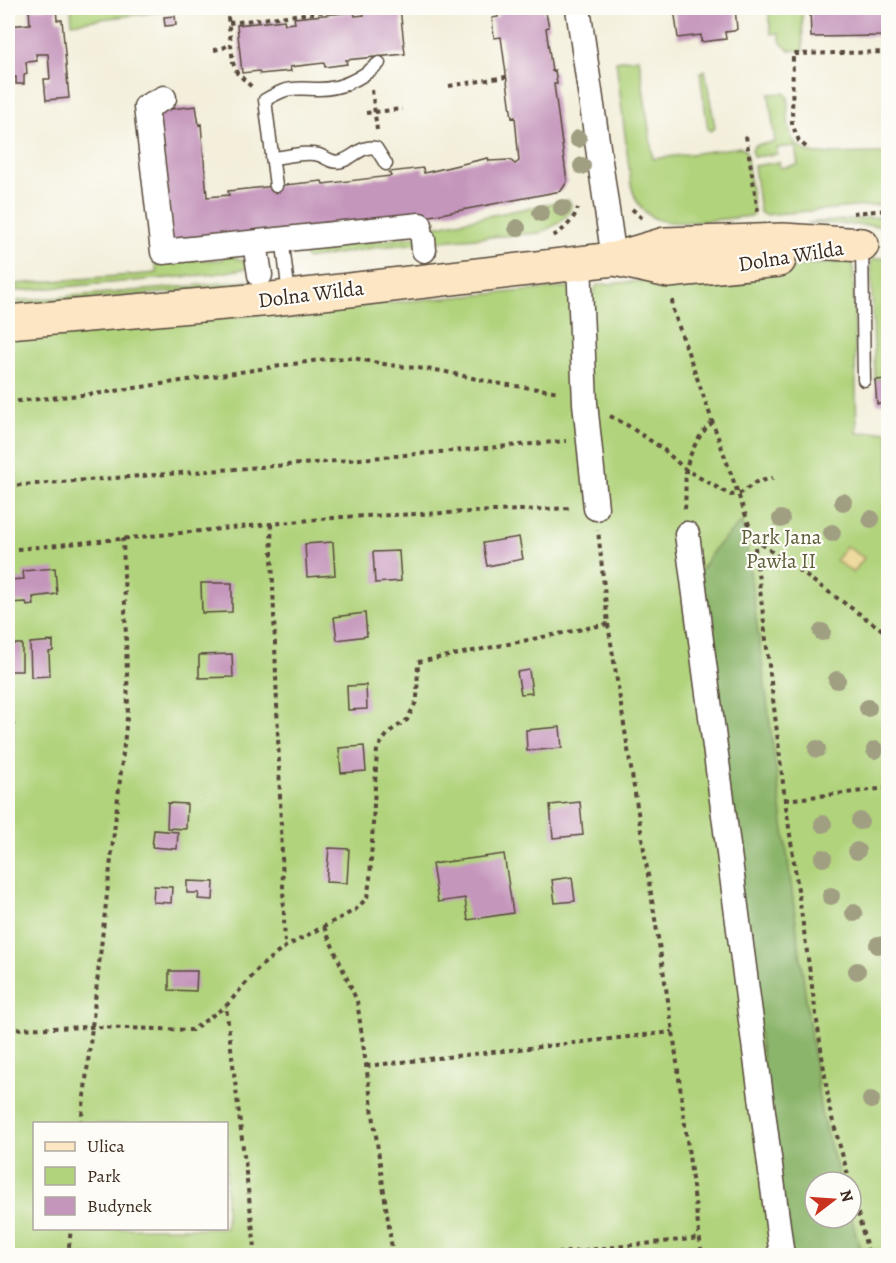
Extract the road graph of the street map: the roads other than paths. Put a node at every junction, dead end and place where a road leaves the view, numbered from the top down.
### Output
1 (578, 8) edge
2 (379, 63) dead end
3 (164, 98) dead end
4 (272, 158) junction
5 (386, 164) dead end
6 (276, 186) dead end
7 (282, 233) dead end
8 (423, 238) dead end
9 (875, 244) edge
10 (614, 259) junction
11 (579, 263) junction
12 (289, 297) junction
13 (8, 322) edge
14 (864, 380) dead end
15 (596, 508) road end
16 (687, 534) road end
17 (782, 1256) edge

1 - 10 street
2 - 4 lane
3 - 8 street
4 - 5 lane
4 - 6 lane
7 - 12 lane
9 - 10 street, Dolna Wilda
9 - 14 lane
10 - 11 street, Dolna Wilda
11 - 12 street, Dolna Wilda
11 - 15 street
12 - 13 street, Dolna Wilda
16 - 17 street

